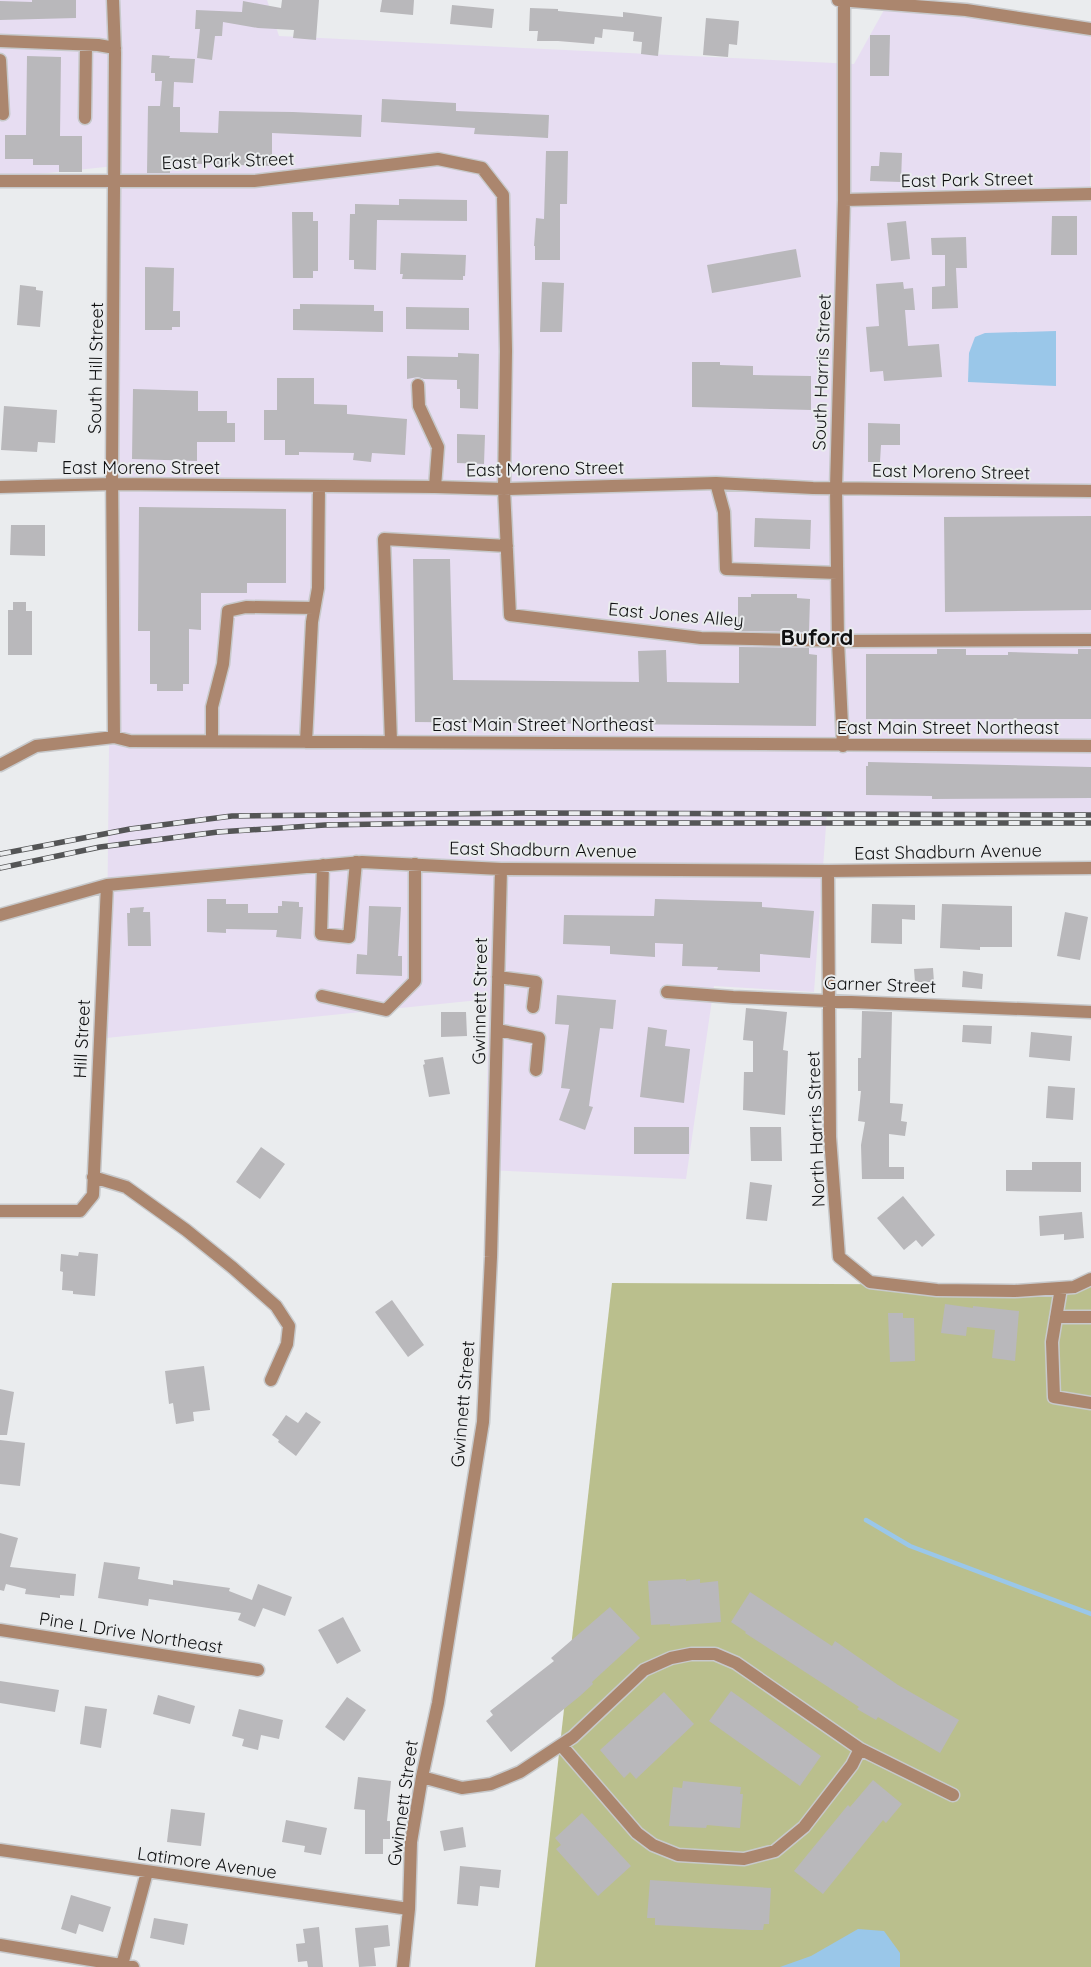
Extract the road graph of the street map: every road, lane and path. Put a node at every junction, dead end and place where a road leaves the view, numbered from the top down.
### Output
1 (113, 0) edge
2 (838, 0) edge
3 (844, 0) edge
4 (967, 5) edge
5 (1091, 29) edge
6 (0, 41) edge
7 (86, 45) junction
8 (115, 48) junction
9 (0, 60) edge
10 (3, 114) dead end
11 (85, 118) dead end
12 (0, 181) edge
13 (115, 182) junction
14 (1091, 194) edge
15 (844, 200) junction
16 (418, 385) dead end
17 (716, 483) junction
18 (112, 484) junction
19 (320, 486) junction
20 (0, 487) edge
21 (435, 487) junction
22 (836, 488) junction
23 (504, 489) junction
24 (1091, 491) edge
25 (507, 546) junction
26 (837, 573) junction
27 (314, 608) junction
28 (1091, 640) edge
29 (838, 641) junction
30 (114, 737) junction
31 (212, 741) junction
32 (306, 742) junction
33 (391, 742) junction
34 (843, 746) junction
35 (1091, 746) edge
36 (0, 765) edge
37 (356, 862) junction
38 (415, 864) junction
39 (323, 865) junction
40 (501, 868) junction
41 (1091, 868) edge
42 (828, 871) junction
43 (107, 884) junction
44 (0, 915) edge
45 (498, 977) junction
46 (667, 992) dead end
47 (322, 996) dead end
48 (830, 1000) junction
49 (533, 1007) dead end
50 (1091, 1012) edge
51 (497, 1030) junction
52 (536, 1070) dead end
53 (94, 1177) junction
54 (0, 1211) edge
55 (1091, 1279) edge
56 (1061, 1288) junction
57 (1056, 1317) junction
58 (1091, 1318) edge
59 (271, 1380) dead end
60 (1091, 1403) edge
61 (0, 1630) edge
62 (258, 1670) dead end
63 (562, 1745) junction
64 (860, 1749) junction
65 (422, 1777) junction
66 (953, 1795) dead end
67 (0, 1850) edge
68 (147, 1872) junction
69 (409, 1909) junction
70 (0, 1945) edge
71 (128, 1966) edge
72 (403, 1967) edge

1 - 8 street, South Hill Street
2 - 3 street
3 - 4 street
3 - 15 street, South Harris Street
4 - 5 street
6 - 7 street
7 - 8 street
7 - 11 street
8 - 13 street, South Hill Street
9 - 10 street
12 - 13 street, East Park Street
13 - 18 street, South Hill Street
13 - 23 street, East Park Street
14 - 15 street, East Park Street
15 - 22 street, South Harris Street
16 - 21 street
17 - 22 street, East Moreno Street
17 - 23 street, East Moreno Street
17 - 26 street
18 - 19 street, East Moreno Street
18 - 20 street, East Moreno Street
18 - 30 street, South Hill Street
19 - 21 street, East Moreno Street
19 - 27 street
21 - 23 street, East Moreno Street
22 - 24 street, East Moreno Street
22 - 26 street, South Harris Street
23 - 25 street
25 - 29 street, East Jones Alley
25 - 33 street
26 - 29 street, South Harris Street
27 - 31 street
27 - 32 street
28 - 29 street, East Jones Alley
29 - 34 street, South Harris Street
30 - 31 street, East Main Street Northeast
30 - 36 street, East Main Street Northeast
31 - 32 street, East Main Street Northeast
32 - 33 street, East Main Street Northeast
33 - 34 street, East Main Street Northeast
34 - 35 street, East Main Street Northeast
37 - 38 street, East Shadburn Avenue
37 - 39 street, East Shadburn Avenue
37 - 39 street
38 - 40 street, East Shadburn Avenue
38 - 47 street
39 - 43 street, East Shadburn Avenue
40 - 42 street, East Shadburn Avenue
40 - 45 street, Gwinnett Street
41 - 42 street, East Shadburn Avenue
42 - 48 street, North Harris Street
43 - 44 street, East Shadburn Avenue
43 - 53 street, Hill Street
45 - 49 street
45 - 51 street, Gwinnett Street
46 - 48 street, Garner Street
48 - 50 street, Garner Street
48 - 56 street, North Harris Street
51 - 52 street
51 - 65 street, Gwinnett Street
53 - 54 street, Hill Street
53 - 59 street
55 - 56 street
56 - 57 street
57 - 58 street
57 - 60 street
61 - 62 street, Pine L Drive Northeast
63 - 64 street
63 - 64 street
63 - 65 street
64 - 66 street
65 - 69 street, Gwinnett Street
67 - 68 street, Latimore Avenue
68 - 69 street, Latimore Avenue
68 - 71 street
69 - 72 street, Gwinnett Street
70 - 71 street

